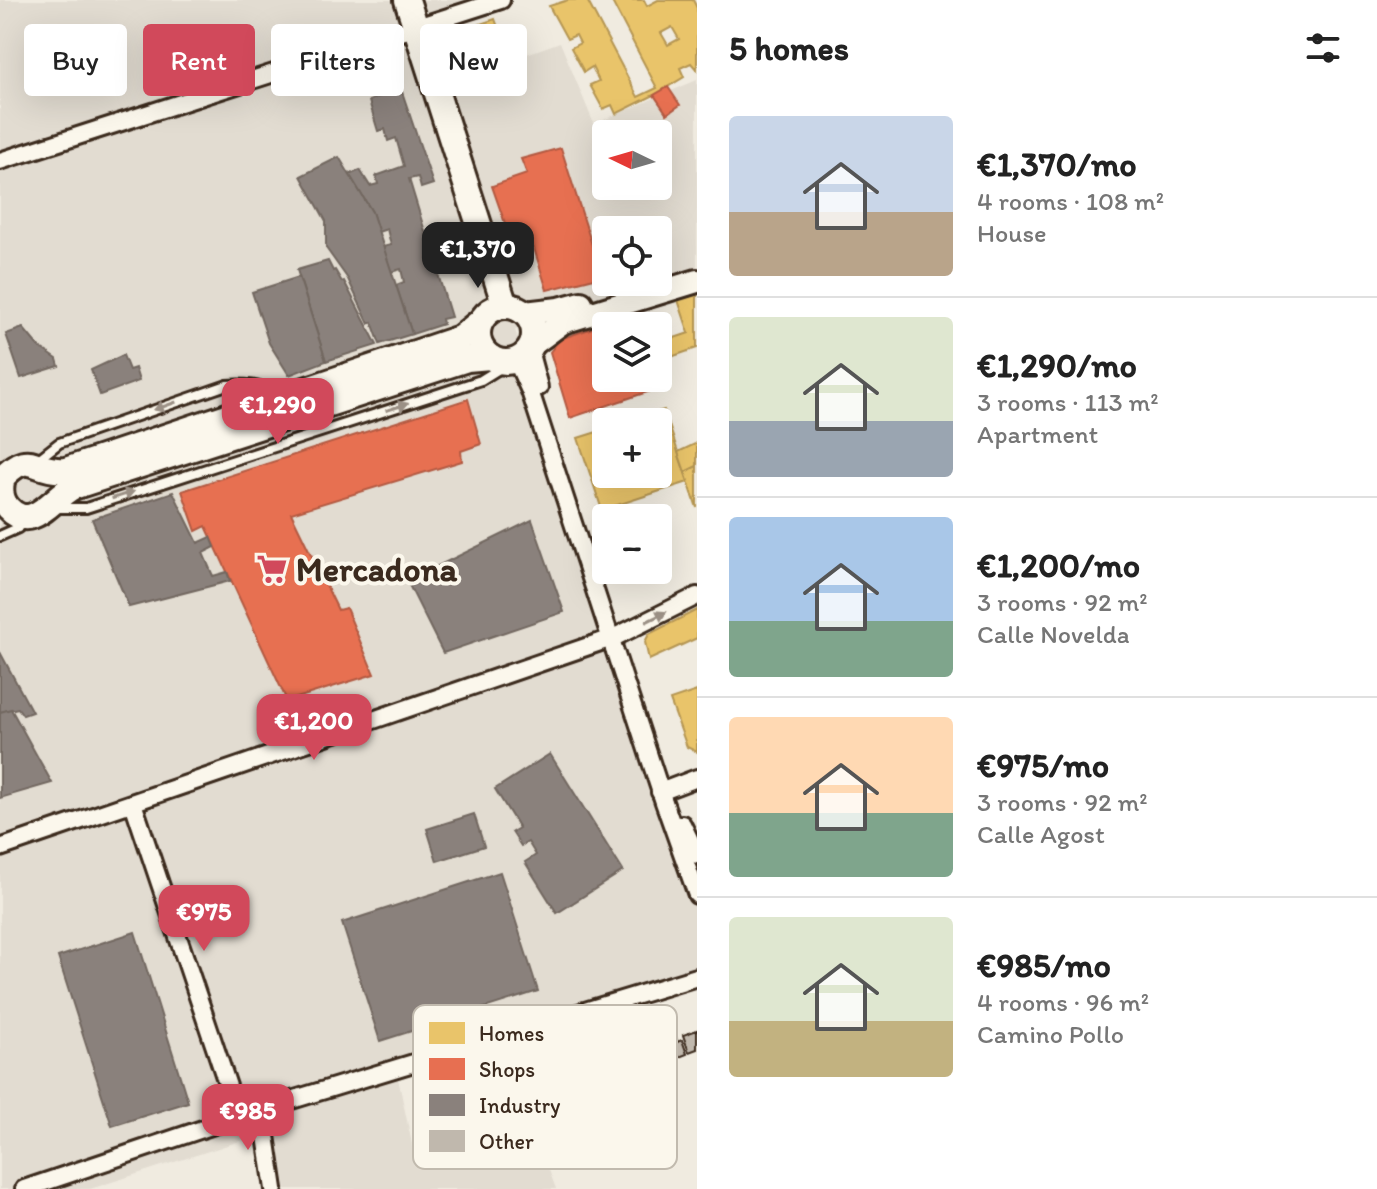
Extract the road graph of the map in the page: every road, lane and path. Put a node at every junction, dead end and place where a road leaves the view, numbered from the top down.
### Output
1 (407, 0) edge
2 (501, 0) edge
3 (416, 29) junction
4 (0, 161) edge
5 (697, 266) edge
6 (672, 274) edge
7 (697, 281) edge
8 (601, 296) edge
9 (515, 309) junction
10 (481, 321) junction
11 (515, 355) junction
12 (16, 470) edge
13 (28, 510) edge
14 (0, 536) edge
15 (697, 596) edge
16 (615, 637) junction
17 (697, 778) edge
18 (665, 790) junction
19 (133, 803) junction
20 (0, 848) edge
21 (697, 855) edge
22 (697, 895) edge
23 (696, 977) edge
24 (604, 1005) edge
25 (413, 1063) edge
26 (262, 1109) junction
27 (238, 1116) junction
28 (24, 1189) edge
29 (274, 1189) edge

1 - 3 main road
2 - 3 street
3 - 4 street
3 - 9 main road
5 - 6 street
7 - 11 street
8 - 9 street
9 - 10 main road
9 - 11 main road
10 - 11 main road
10 -> 12 main road
13 -> 11 main road
11 - 16 street
12 - 13 main road
12 - 13 main road
13 - 14 lane
16 -> 15 street
16 - 18 street
16 - 19 street
17 - 18 street
18 - 21 street
18 - 22 street
19 - 20 street
19 - 27 street
23 - 24 street
25 - 26 street
26 - 27 street
26 - 29 street
27 - 28 street

